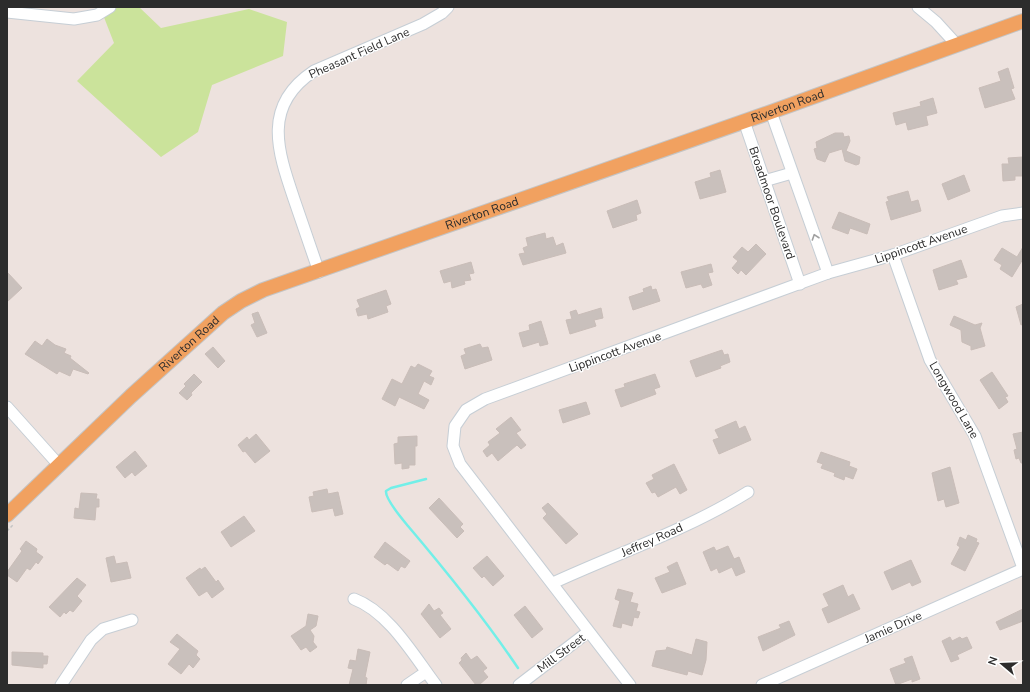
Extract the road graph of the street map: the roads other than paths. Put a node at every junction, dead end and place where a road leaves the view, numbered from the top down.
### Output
1 (110, 7) edge
2 (448, 7) edge
3 (918, 7) edge
4 (7, 12) edge
5 (1023, 21) edge
6 (957, 45) junction
7 (771, 112) junction
8 (744, 121) junction
9 (792, 173) junction
10 (764, 181) junction
11 (1023, 213) edge
12 (893, 255) junction
13 (319, 272) junction
14 (828, 274) junction
15 (800, 284) junction
16 (7, 407) edge
17 (58, 464) junction
18 (748, 492) dead end
19 (12, 518) edge
20 (1023, 568) edge
21 (553, 583) junction
22 (354, 598) dead end
23 (132, 620) dead end
24 (588, 632) junction
25 (426, 672) junction
26 (61, 685) edge
27 (407, 685) edge
28 (436, 685) edge
29 (519, 685) edge
30 (630, 685) edge
31 (762, 685) edge

1 - 4 street
2 - 13 street, Pheasant Field Lane
3 - 6 street
5 - 6 main road, Riverton Road
6 - 7 main road, Riverton Road
7 - 8 main road, Riverton Road
7 - 9 street
8 - 10 street, Broadmoor Boulevard
8 - 13 main road, Riverton Road
9 - 10 street
14 -> 9 street
10 - 15 street, Broadmoor Boulevard
11 - 12 street, Lippincott Avenue
12 - 14 street, Lippincott Avenue
12 - 20 street, Longwood Lane
13 - 17 main road, Riverton Road
14 - 15 street, Lippincott Avenue
15 - 21 street, Lippincott Avenue
16 - 17 street
17 - 19 main road, Riverton Road
18 - 21 street, Jeffrey Road
20 - 31 street, Jamie Drive
21 - 24 street, Lippincott Avenue
22 - 25 street
23 - 26 street
24 - 29 street, Mill Street
24 - 30 street, Mill Street
25 - 27 street
25 - 28 street

